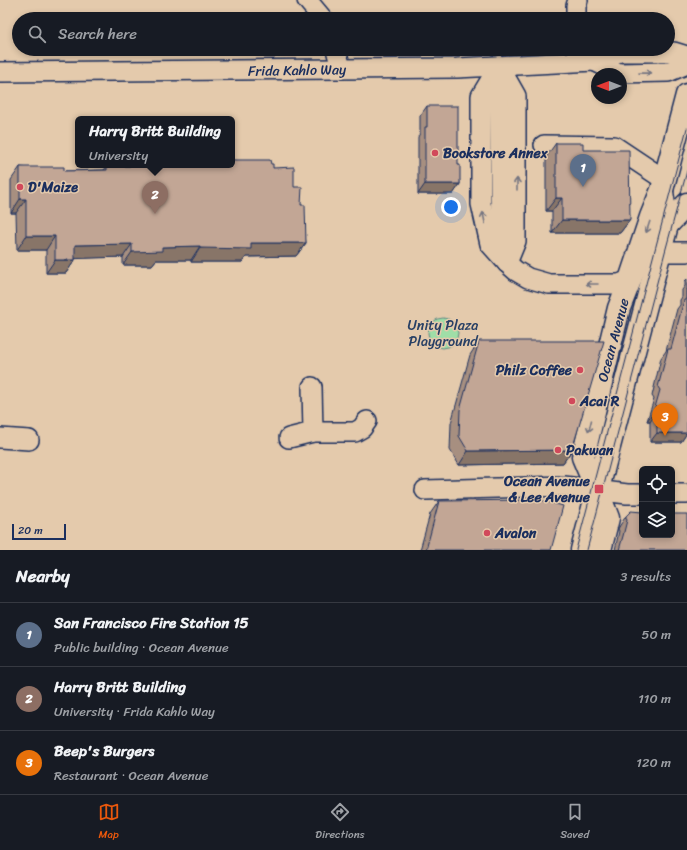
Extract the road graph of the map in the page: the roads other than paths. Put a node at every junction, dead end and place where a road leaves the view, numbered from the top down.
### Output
1 (307, 0) edge
2 (578, 0) edge
3 (317, 12) edge
4 (576, 12) edge
5 (675, 52) edge
6 (338, 56) edge
7 (687, 56) edge
8 (582, 57) edge
9 (687, 64) edge
10 (499, 66) junction
11 (341, 69) junction
12 (0, 72) edge
13 (687, 95) edge
14 (544, 145) dead end
15 (663, 185) junction
16 (687, 204) edge
17 (667, 225) junction
18 (659, 252) junction
19 (687, 252) edge
20 (507, 264) junction
21 (630, 280) junction
22 (312, 387) dead end
23 (367, 422) dead end
24 (313, 432) junction
25 (0, 438) edge
26 (289, 438) dead end
27 (29, 440) dead end
28 (425, 490) dead end
29 (597, 490) junction
30 (639, 494) edge
31 (675, 494) edge
32 (687, 494) edge
33 (582, 550) edge
34 (600, 550) edge

1 - 3 street
2 - 4 street
5 - 7 street, Frida Kahlo Way
6 - 11 street
8 -> 9 street, Frida Kahlo Way
8 - 10 street, Frida Kahlo Way
10 - 11 street, Frida Kahlo Way
20 -> 10 street
20 -> 10 street
11 - 12 street, Frida Kahlo Way
13 - 15 main road, Ocean Avenue
14 - 15 street
15 - 17 main road, Ocean Avenue
15 -> 21 main road, Ocean Avenue
16 - 17 main road, Ocean Avenue
17 - 18 main road, Ocean Avenue
18 - 19 street
18 - 29 main road, Ocean Avenue
21 -> 20 street
21 -> 29 main road, Ocean Avenue
22 - 24 street
23 - 24 street
24 - 26 street
25 - 27 street
28 - 29 street
29 - 30 street
29 - 33 main road, Ocean Avenue
29 - 34 main road, Ocean Avenue
31 - 32 street

